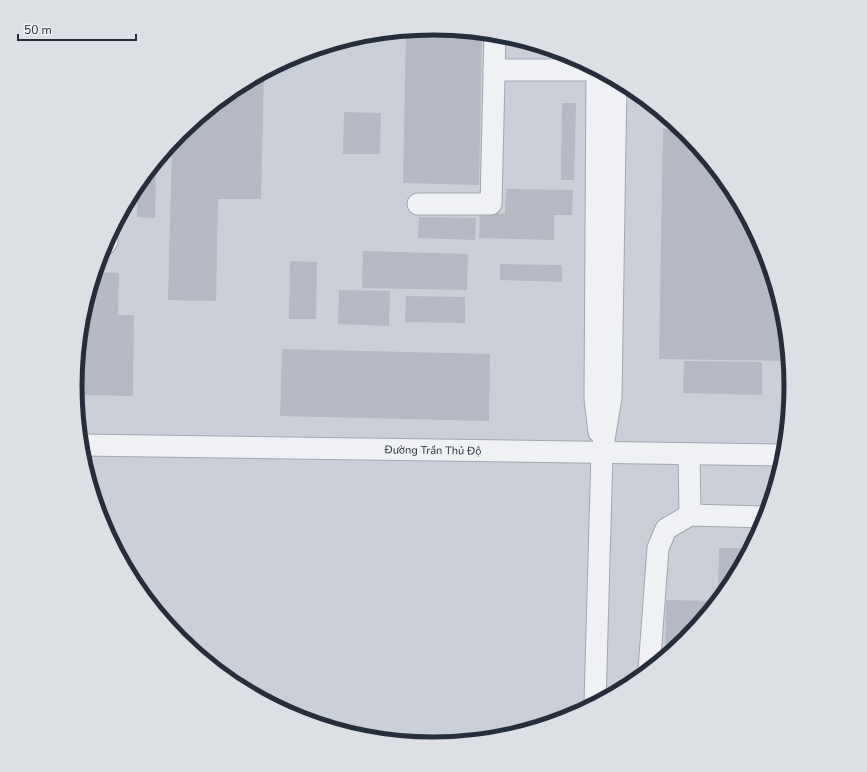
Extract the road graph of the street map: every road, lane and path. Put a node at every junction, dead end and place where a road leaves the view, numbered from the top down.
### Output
1 (495, 41) edge
2 (494, 70) junction
3 (587, 70) edge
4 (597, 75) edge
5 (616, 86) edge
6 (418, 204) dead end
7 (88, 445) edge
8 (602, 452) junction
9 (690, 454) junction
10 (778, 455) edge
11 (690, 515) junction
12 (759, 517) edge
13 (650, 662) edge
14 (595, 698) edge

1 - 2 street
2 - 3 street
2 - 6 street
4 - 8 street
5 - 8 street
7 - 8 street, Đường Trần Thủ Độ
8 - 9 street, Đường Trần Thủ Độ
8 - 14 street
9 - 10 street, Đường Trần Thủ Độ
9 - 11 street
11 - 12 street
11 - 13 street

